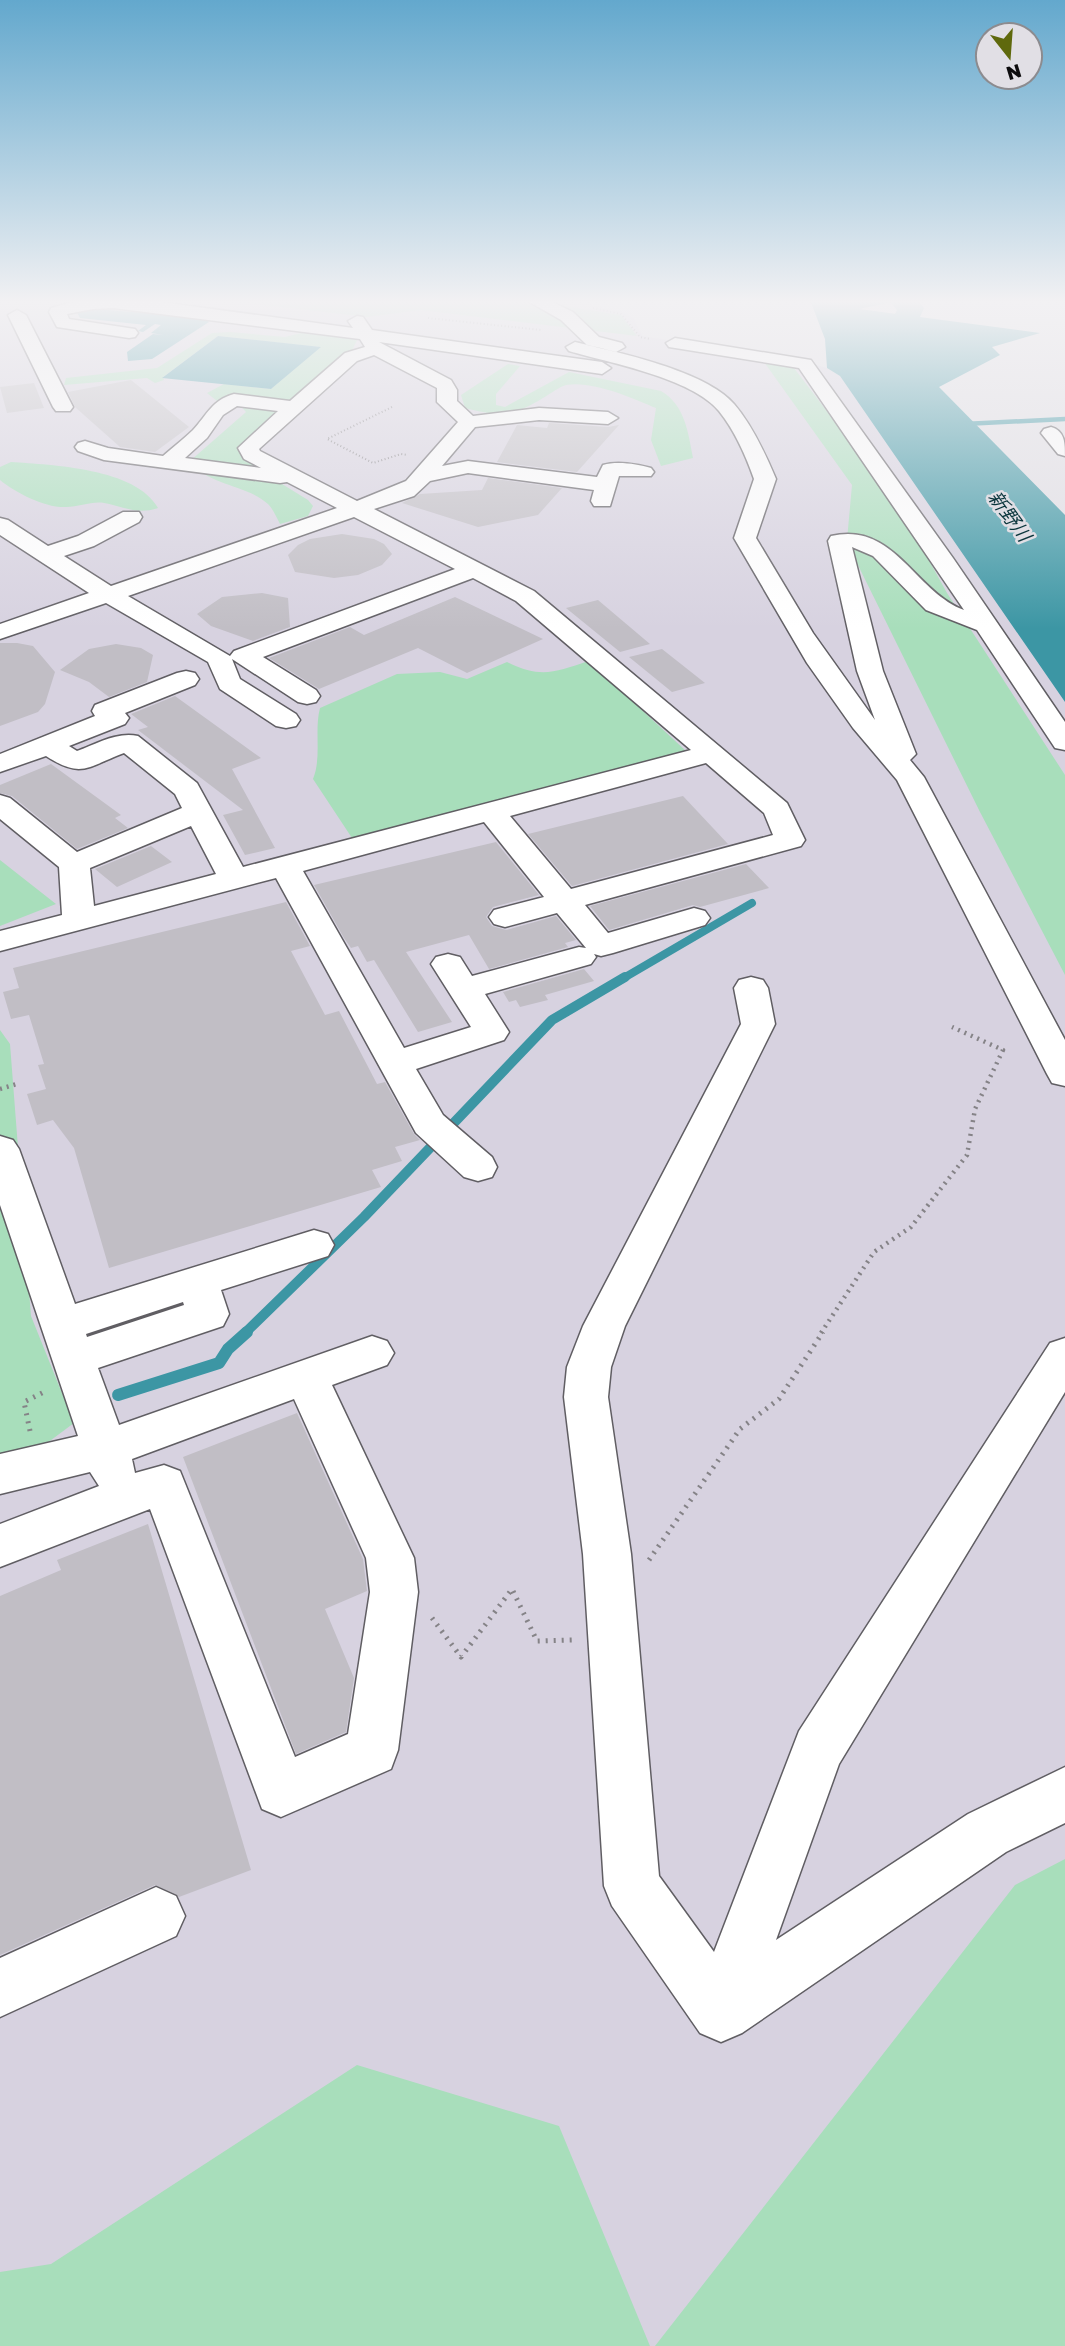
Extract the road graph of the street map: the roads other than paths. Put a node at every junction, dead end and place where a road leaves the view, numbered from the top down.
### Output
1 (218, 409) edge
2 (292, 409) edge
3 (455, 409) edge
4 (728, 409) edge
5 (747, 409) edge
6 (839, 409) edge
7 (608, 418) dead end
8 (469, 422) junction
9 (1051, 433) dead end
10 (85, 447) dead end
11 (1065, 450) edge
12 (755, 454) junction
13 (167, 463) junction
14 (430, 467) junction
15 (644, 472) dead end
16 (292, 477) junction
17 (606, 485) junction
18 (353, 509) junction
19 (600, 510) dead end
20 (131, 517) dead end
21 (255, 523) dead end
22 (0, 525) edge
23 (179, 547) junction
24 (46, 554) junction
25 (141, 560) dead end
26 (204, 562) junction
27 (474, 570) junction
28 (109, 595) junction
29 (987, 625) junction
30 (0, 632) edge
31 (186, 679) dead end
32 (307, 696) dead end
33 (286, 720) dead end
34 (1065, 742) edge
35 (48, 745) junction
36 (709, 754) junction
37 (0, 764) edge
38 (910, 777) junction
39 (0, 804) edge
40 (199, 812) junction
41 (491, 812) junction
42 (74, 864) junction
43 (285, 866) junction
44 (234, 879) junction
45 (563, 900) junction
46 (505, 917) dead end
47 (694, 918) dead end
48 (79, 920) junction
49 (0, 941) edge
50 (579, 957) dead end
51 (751, 988) dead end
52 (395, 1063) junction
53 (1065, 1074) edge
54 (0, 1149) edge
55 (478, 1167) dead end
56 (314, 1245) dead end
57 (71, 1353) junction
58 (372, 1353) dead end
59 (1065, 1355) edge
60 (306, 1377) junction
61 (105, 1448) junction
62 (0, 1474) edge
63 (123, 1497) junction
64 (0, 1546) edge
65 (1065, 1794) edge
66 (156, 1916) dead end
67 (0, 1988) edge
68 (721, 2012) junction

1 - 13 street
2 - 16 street
3 - 8 street
4 - 12 street
5 - 12 street
6 - 29 street
7 - 8 street
8 - 14 street
9 - 11 street
10 - 13 street
12 - 38 street
13 - 16 street
14 - 17 street
14 - 18 street
15 - 17 street
16 - 18 street
17 - 19 street
18 - 26 street
18 - 27 street
20 - 24 street
21 - 23 street
22 - 24 street
23 - 25 street
23 - 26 street
24 - 28 street
26 - 28 street
27 - 32 street
27 - 36 street
28 - 30 street
28 - 33 street
29 - 34 street
29 - 38 street
31 - 35 street
35 - 37 street
35 - 40 street
36 - 41 street
36 - 45 street
38 - 53 street
39 - 42 street
40 - 42 street
40 - 44 street
41 - 43 street
41 - 45 street
42 - 48 street
43 - 44 street
43 - 52 street
44 - 48 street
45 - 46 street
45 - 47 street
48 - 49 street
50 - 52 street
51 - 68 street
52 - 55 street
54 - 57 street
56 - 57 street
57 - 61 street
58 - 60 street
59 - 68 street
60 - 61 street
60 - 63 street
61 - 62 street
61 - 63 street
63 - 64 street
65 - 68 street
66 - 67 street

